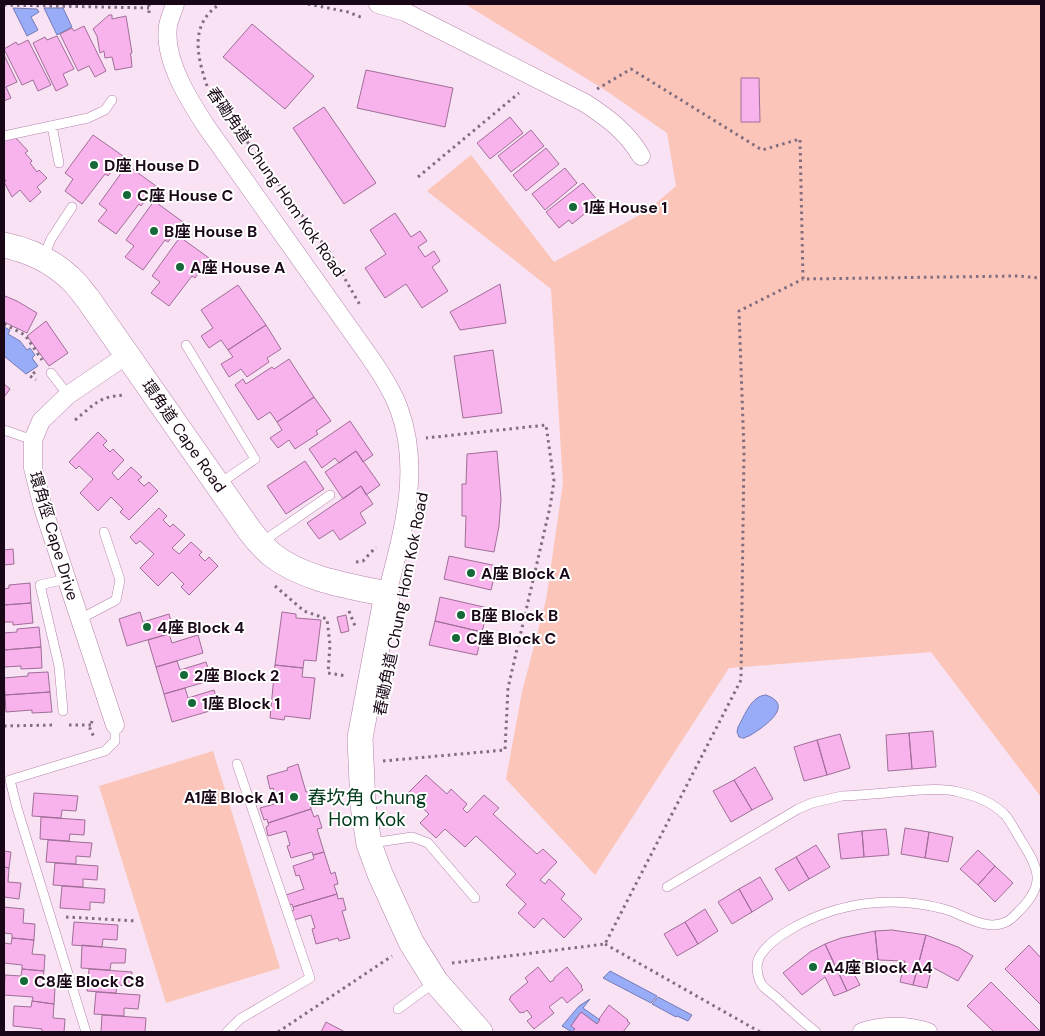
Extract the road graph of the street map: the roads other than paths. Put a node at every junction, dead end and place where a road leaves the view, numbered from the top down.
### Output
1 (175, 4) edge
2 (378, 4) edge
3 (112, 100) dead end
4 (52, 126) junction
5 (4, 136) edge
6 (641, 156) dead end
7 (59, 163) dead end
8 (72, 207) dead end
9 (4, 245) edge
10 (43, 258) junction
11 (186, 345) dead end
12 (127, 355) junction
13 (48, 369) road end
14 (68, 395) junction
15 (4, 430) edge
16 (33, 440) junction
17 (217, 484) junction
18 (330, 495) dead end
19 (104, 532) dead end
20 (260, 543) junction
21 (66, 579) junction
22 (387, 594) junction
23 (80, 619) junction
24 (62, 711) dead end
25 (115, 724) joint
26 (237, 764) dead end
27 (369, 844) junction
28 (667, 887) dead end
29 (475, 898) dead end
30 (440, 973) junction
31 (398, 1009) dead end
32 (86, 1032) edge
33 (227, 1032) edge
34 (480, 1032) edge
35 (816, 1032) edge
36 (862, 1032) edge
37 (928, 1032) edge

1 - 22 street, 舂磡角道 Chung Hom Kok Road
2 - 6 street
3 - 4 lane
4 - 5 lane
4 - 7 lane
8 - 10 lane
9 - 10 street, 環角道 Cape Road
10 - 12 street, 環角道 Cape Road
11 - 17 lane
12 - 14 street, 環角徑 Cape Drive
12 - 17 street, 環角道 Cape Road
13 - 14 lane
14 - 16 street, 環角徑 Cape Drive
15 - 16 lane
16 - 21 street, 環角徑 Cape Drive
17 - 20 street, 環角道 Cape Road
18 - 20 lane
19 - 23 lane
20 - 22 street, 環角道 Cape Road
21 - 23 street, 環角徑 Cape Drive
21 - 24 lane
22 - 27 street, 舂磡角道 Chung Hom Kok Road
23 - 25 street, 環角徑 Cape Drive
25 - 32 lane
26 - 33 lane
27 - 29 lane
27 - 30 street, 舂磡角道 Chung Hom Kok Road
28 - 35 lane
30 - 31 lane
30 - 34 street, 舂磡角道 Chung Hom Kok Road
36 - 37 street

